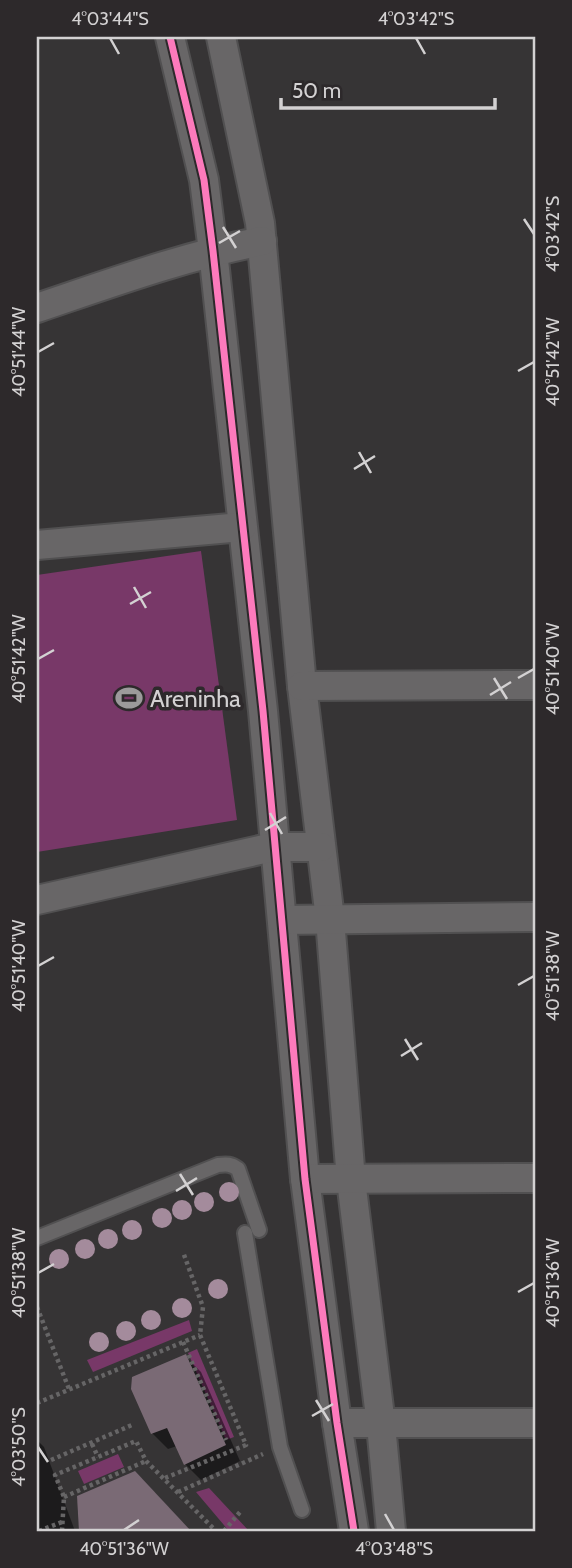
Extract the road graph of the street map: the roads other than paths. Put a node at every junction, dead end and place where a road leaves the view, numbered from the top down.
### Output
1 (170, 37) edge
2 (221, 37) edge
3 (262, 241) junction
4 (213, 251) junction
5 (37, 308) edge
6 (242, 527) junction
7 (37, 545) edge
8 (535, 685) edge
9 (302, 686) junction
10 (273, 847) junction
11 (321, 847) junction
12 (37, 900) edge
13 (535, 917) edge
14 (330, 919) junction
15 (283, 920) junction
16 (535, 1178) edge
17 (305, 1179) junction
18 (351, 1180) junction
19 (37, 1238) edge
20 (337, 1423) junction
21 (535, 1423) edge
22 (382, 1425) junction
23 (302, 1510) dead end
24 (354, 1531) edge
25 (391, 1531) edge

1 - 4 street
2 - 3 street
3 - 4 street
3 - 9 street
4 - 5 street
4 - 6 street
6 - 7 street
6 - 10 street
8 - 9 street
9 - 11 street
10 - 11 street
10 - 12 street
10 - 15 street
11 - 14 street
13 - 14 street
14 - 15 street
14 - 18 street
15 - 17 street
16 - 18 street
17 - 18 street
17 - 20 street
18 - 22 street
19 - 23 lane
20 - 22 street
20 - 24 street
21 - 22 street
22 - 25 street

